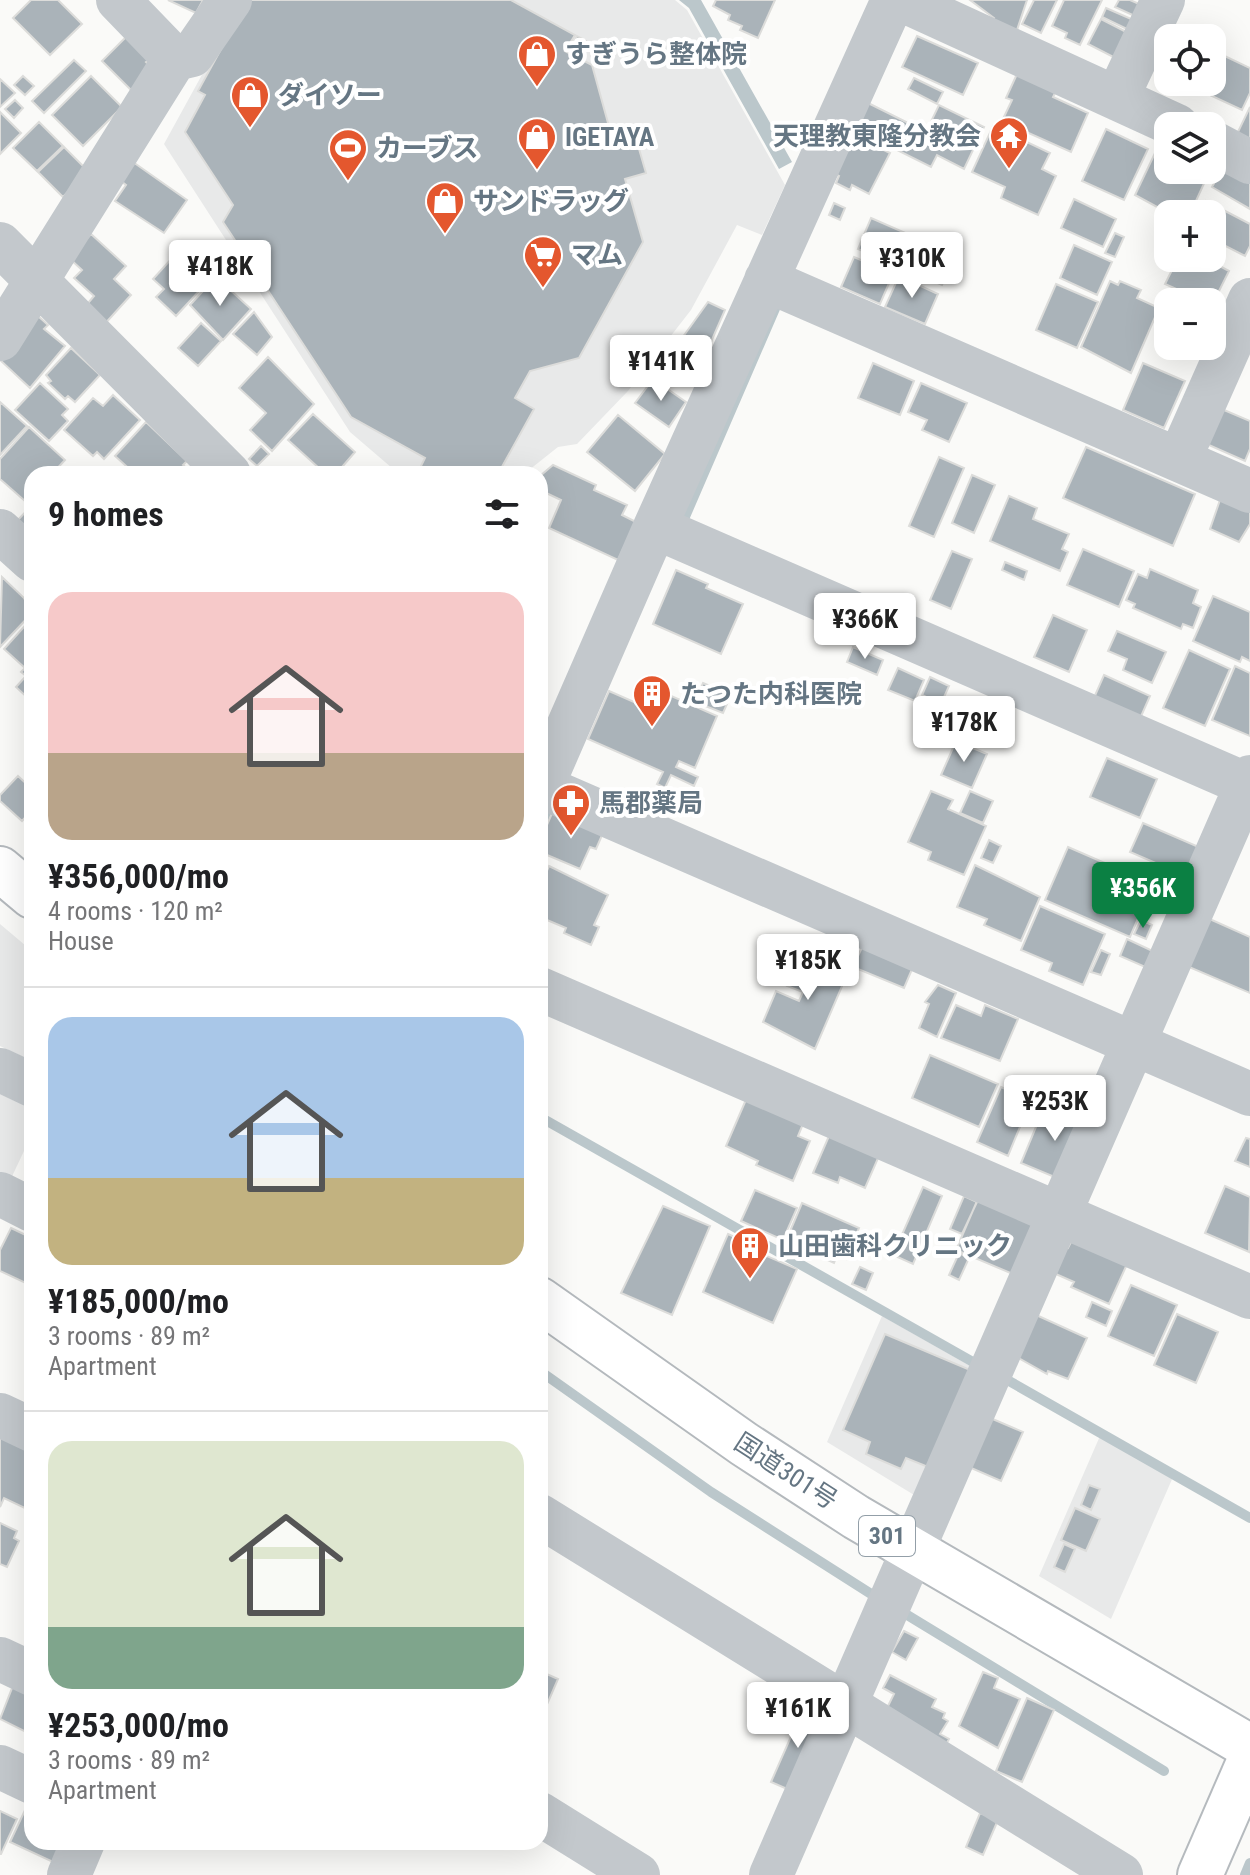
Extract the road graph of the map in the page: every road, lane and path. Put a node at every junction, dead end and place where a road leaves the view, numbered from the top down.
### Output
1 (118, 0) edge
2 (230, 0) edge
3 (893, 0) edge
4 (902, 0) edge
5 (1163, 0) edge
6 (175, 59) junction
7 (1117, 98) junction
8 (1154, 115) edge
9 (1226, 149) edge
10 (1250, 162) edge
11 (0, 244) edge
12 (766, 280) junction
13 (38, 282) junction
14 (1250, 300) edge
15 (0, 339) edge
16 (1179, 460) junction
17 (221, 466) edge
18 (1250, 491) edge
19 (655, 527) junction
20 (0, 531) edge
21 (24, 553) edge
22 (548, 772) edge
23 (1249, 783) edge
24 (548, 791) edge
25 (0, 869) edge
26 (24, 889) edge
27 (548, 992) edge
28 (1134, 1043) junction
29 (0, 1070) edge
30 (24, 1081) edge
31 (1250, 1094) edge
32 (0, 1194) edge
33 (24, 1206) edge
34 (1059, 1214) junction
35 (1250, 1297) edge
36 (548, 1306) edge
37 (0, 1415) edge
38 (24, 1426) edge
39 (548, 1521) edge
40 (913, 1551) junction
41 (0, 1659) edge
42 (24, 1670) edge
43 (846, 1705) junction
44 (1250, 1747) edge
45 (1250, 1760) edge
46 (0, 1767) edge
47 (24, 1778) edge
48 (548, 1819) edge
49 (80, 1850) edge
50 (69, 1875) edge
51 (638, 1875) edge
52 (771, 1875) edge
53 (1121, 1875) edge
54 (1200, 1875) edge

1 - 6 street
2 - 6 street
3 - 12 street
4 - 7 street
5 - 7 street
6 - 13 street
7 - 8 street
9 - 10 street
11 - 13 street
12 - 16 street
12 - 19 street
13 - 15 street
13 - 17 street
14 - 16 street
16 - 18 street
19 - 22 street
19 - 23 street
20 - 21 street
23 - 28 street
24 - 28 street
25 - 26 main road
27 - 34 street
28 - 31 street
28 - 34 street
29 - 30 street
32 - 33 street
34 - 35 street
34 - 40 street
36 - 40 main road, 国道301号 / 301
37 - 38 street
39 - 43 street
40 - 43 street
40 - 44 main road, 国道301号 / 301
41 - 42 street
43 - 52 street
43 - 53 street
45 - 54 main road
46 - 47 street
48 - 51 street
49 - 50 street

